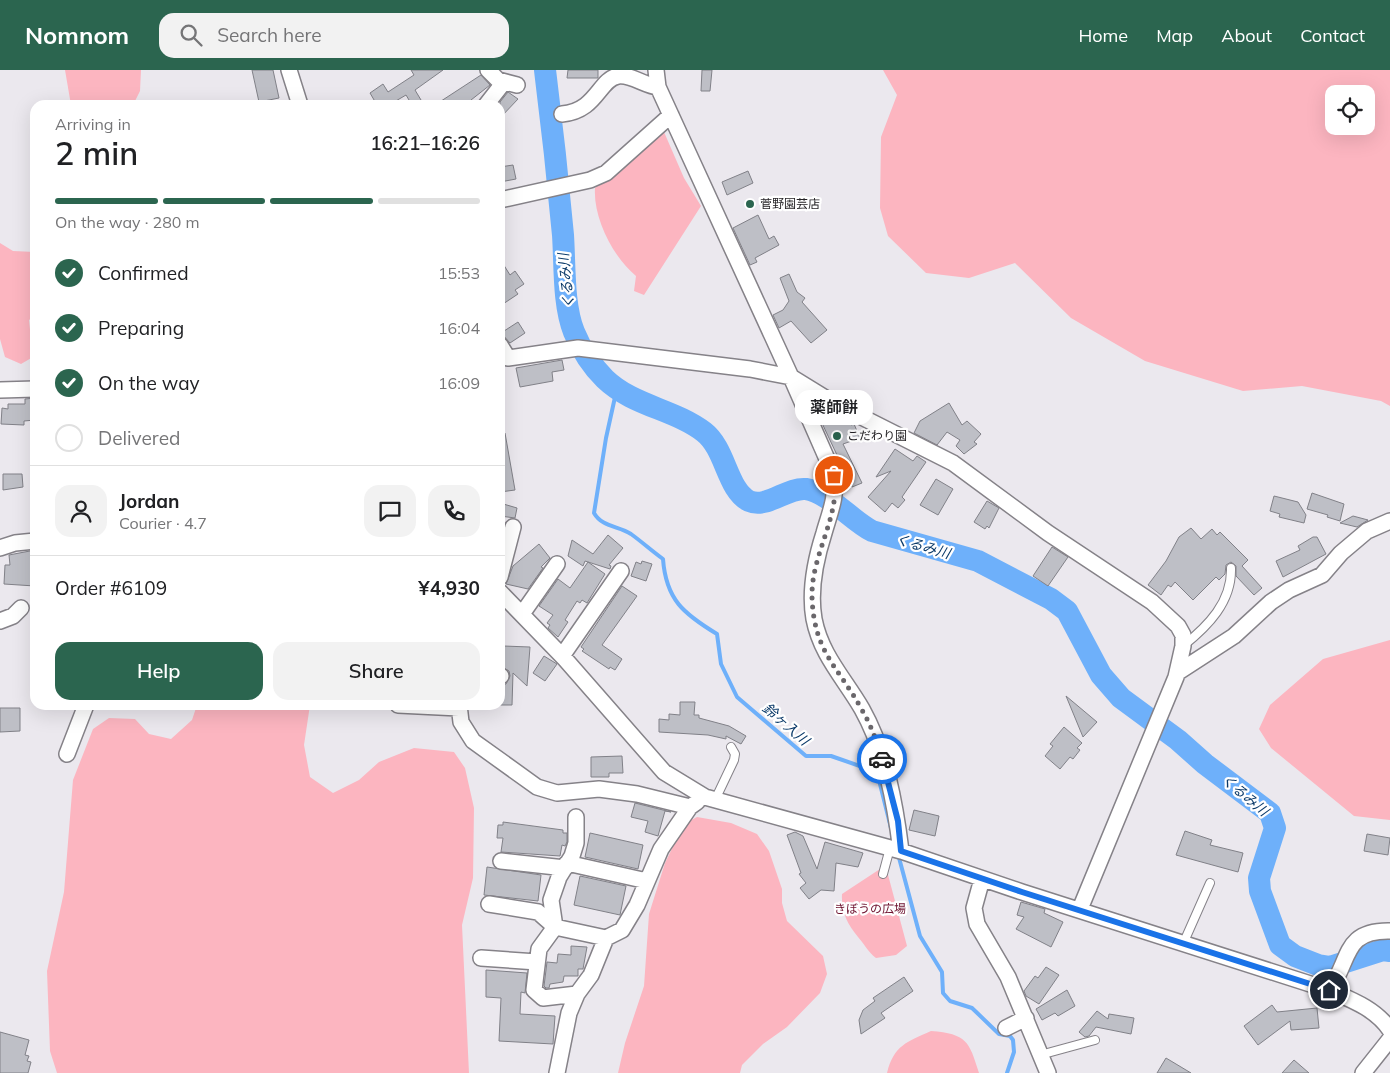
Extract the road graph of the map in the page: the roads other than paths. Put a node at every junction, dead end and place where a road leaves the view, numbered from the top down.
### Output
1 (289, 70) edge
2 (488, 70) edge
3 (656, 70) edge
4 (658, 87) junction
5 (298, 100) edge
6 (492, 100) edge
7 (562, 114) dead end
8 (671, 115) junction
9 (505, 199) edge
10 (505, 360) edge
11 (791, 377) junction
12 (30, 389) edge
13 (0, 390) edge
14 (1390, 521) edge
15 (513, 527) dead end
16 (30, 542) edge
17 (0, 548) edge
18 (505, 558) edge
19 (557, 564) dead end
20 (1231, 568) dead end
21 (621, 571) dead end
22 (505, 597) edge
23 (21, 608) dead end
24 (522, 614) junction
25 (0, 621) edge
26 (1183, 646) junction
27 (562, 656) junction
28 (1177, 673) junction
29 (84, 710) edge
30 (460, 710) edge
31 (731, 747) dead end
32 (67, 754) dead end
33 (710, 799) junction
34 (690, 807) junction
35 (576, 817) dead end
36 (896, 849) junction
37 (501, 861) dead end
38 (566, 866) junction
39 (883, 874) dead end
40 (982, 879) junction
41 (647, 881) junction
42 (1210, 883) dead end
43 (489, 904) dead end
44 (1080, 910) junction
45 (555, 927) junction
46 (1390, 931) edge
47 (606, 938) junction
48 (1183, 944) junction
49 (481, 958) dead end
50 (537, 962) junction
51 (1332, 986) junction
52 (577, 994) junction
53 (1026, 1018) junction
54 (1006, 1028) dead end
55 (1390, 1030) edge
56 (1390, 1039) edge
57 (1095, 1040) dead end
58 (1040, 1055) junction
59 (557, 1073) edge
60 (1048, 1073) edge
61 (1363, 1073) edge

1 - 5 street
2 - 6 street
3 - 4 street
4 - 7 street
4 - 8 street
8 - 9 street
8 - 11 street
10 - 11 street
11 - 26 street
11 - 36 street
12 - 13 street
14 - 28 street
15 - 18 street
16 - 17 street
19 - 24 street
20 - 26 lane
21 - 27 street
22 - 24 street
23 - 25 street
24 - 27 street
26 - 28 street
27 - 33 street
28 - 44 street
29 - 32 street
30 - 34 street
31 - 33 lane
33 - 34 street
33 - 36 street
34 - 41 street
35 - 38 street
36 - 39 lane
36 - 40 street
37 - 38 street
38 - 41 street
38 - 45 street
40 - 44 street
40 - 53 street
41 - 47 street
42 - 48 lane
43 - 45 street
44 - 48 street
45 - 47 street
45 - 50 street
46 - 51 street
47 - 52 street
48 - 51 street
49 - 50 street
50 - 52 street
51 - 55 street
52 - 59 street
53 - 54 street
53 - 58 street
56 - 61 street
57 - 58 lane
58 - 60 street

